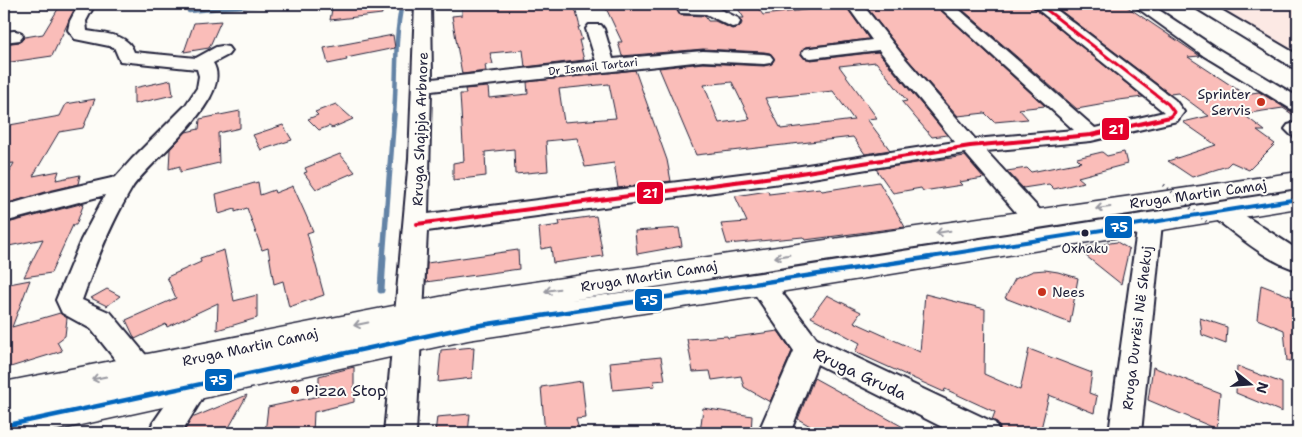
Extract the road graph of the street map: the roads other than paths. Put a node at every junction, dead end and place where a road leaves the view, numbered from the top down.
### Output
1 (87, 4) edge
2 (423, 4) edge
3 (684, 4) edge
4 (854, 4) edge
5 (944, 4) edge
6 (1039, 4) edge
7 (1140, 4) edge
8 (1200, 4) edge
9 (732, 22) dead end
10 (594, 29) dead end
11 (884, 44) junction
12 (222, 51) dead end
13 (811, 53) dead end
14 (764, 59) dead end
15 (1298, 63) edge
16 (199, 64) junction
17 (606, 65) junction
18 (423, 86) junction
19 (1298, 105) edge
20 (1091, 135) junction
21 (970, 146) junction
22 (1298, 180) edge
23 (124, 183) junction
24 (1298, 199) edge
25 (4, 214) edge
26 (1034, 218) junction
27 (1216, 218) junction
28 (1150, 223) junction
29 (417, 224) junction
30 (1298, 261) edge
31 (761, 284) junction
32 (408, 326) junction
33 (809, 350) junction
34 (140, 369) junction
35 (196, 384) junction
36 (4, 397) edge
37 (4, 426) edge
38 (164, 433) edge
39 (400, 433) edge
40 (774, 433) edge
41 (984, 433) edge
42 (1125, 433) edge

1 - 16 street
2 - 18 street, Rruga Shqipja Arbnore
3 - 9 street
4 - 11 street
5 - 20 street
6 - 20 street
7 - 19 street
8 - 15 street
10 - 17 street
11 - 13 street
11 - 21 street
12 - 16 street
14 - 17 street, Dr Ismail Tartari
16 - 23 street
17 - 18 street, Dr Ismail Tartari
18 - 29 street, Rruga Shqipja Arbnore
20 - 21 street
21 - 26 street
21 - 29 street
22 -> 26 highway, Rruga Martin Camaj
23 - 25 street
23 - 34 street
24 - 27 highway, Rruga Martin Camaj
26 -> 32 highway, Rruga Martin Camaj
27 - 28 highway, Rruga Martin Camaj
27 - 30 street
28 - 31 highway, Rruga Martin Camaj
28 - 42 street, Rruga Durrësi Në Shekuj
29 - 32 street, Rruga Shqipja Arbnore
31 - 32 highway, Rruga Martin Camaj
31 - 33 street, Rruga Gruda
32 -> 34 highway, Rruga Martin Camaj
32 - 35 highway, Rruga Martin Camaj
32 - 39 street, Rruga Shqipja Arbnore
33 - 40 street
33 - 41 street, Rruga Gruda
34 -> 36 highway, Rruga Martin Camaj
35 - 37 highway, Rruga Martin Camaj
35 - 38 street

